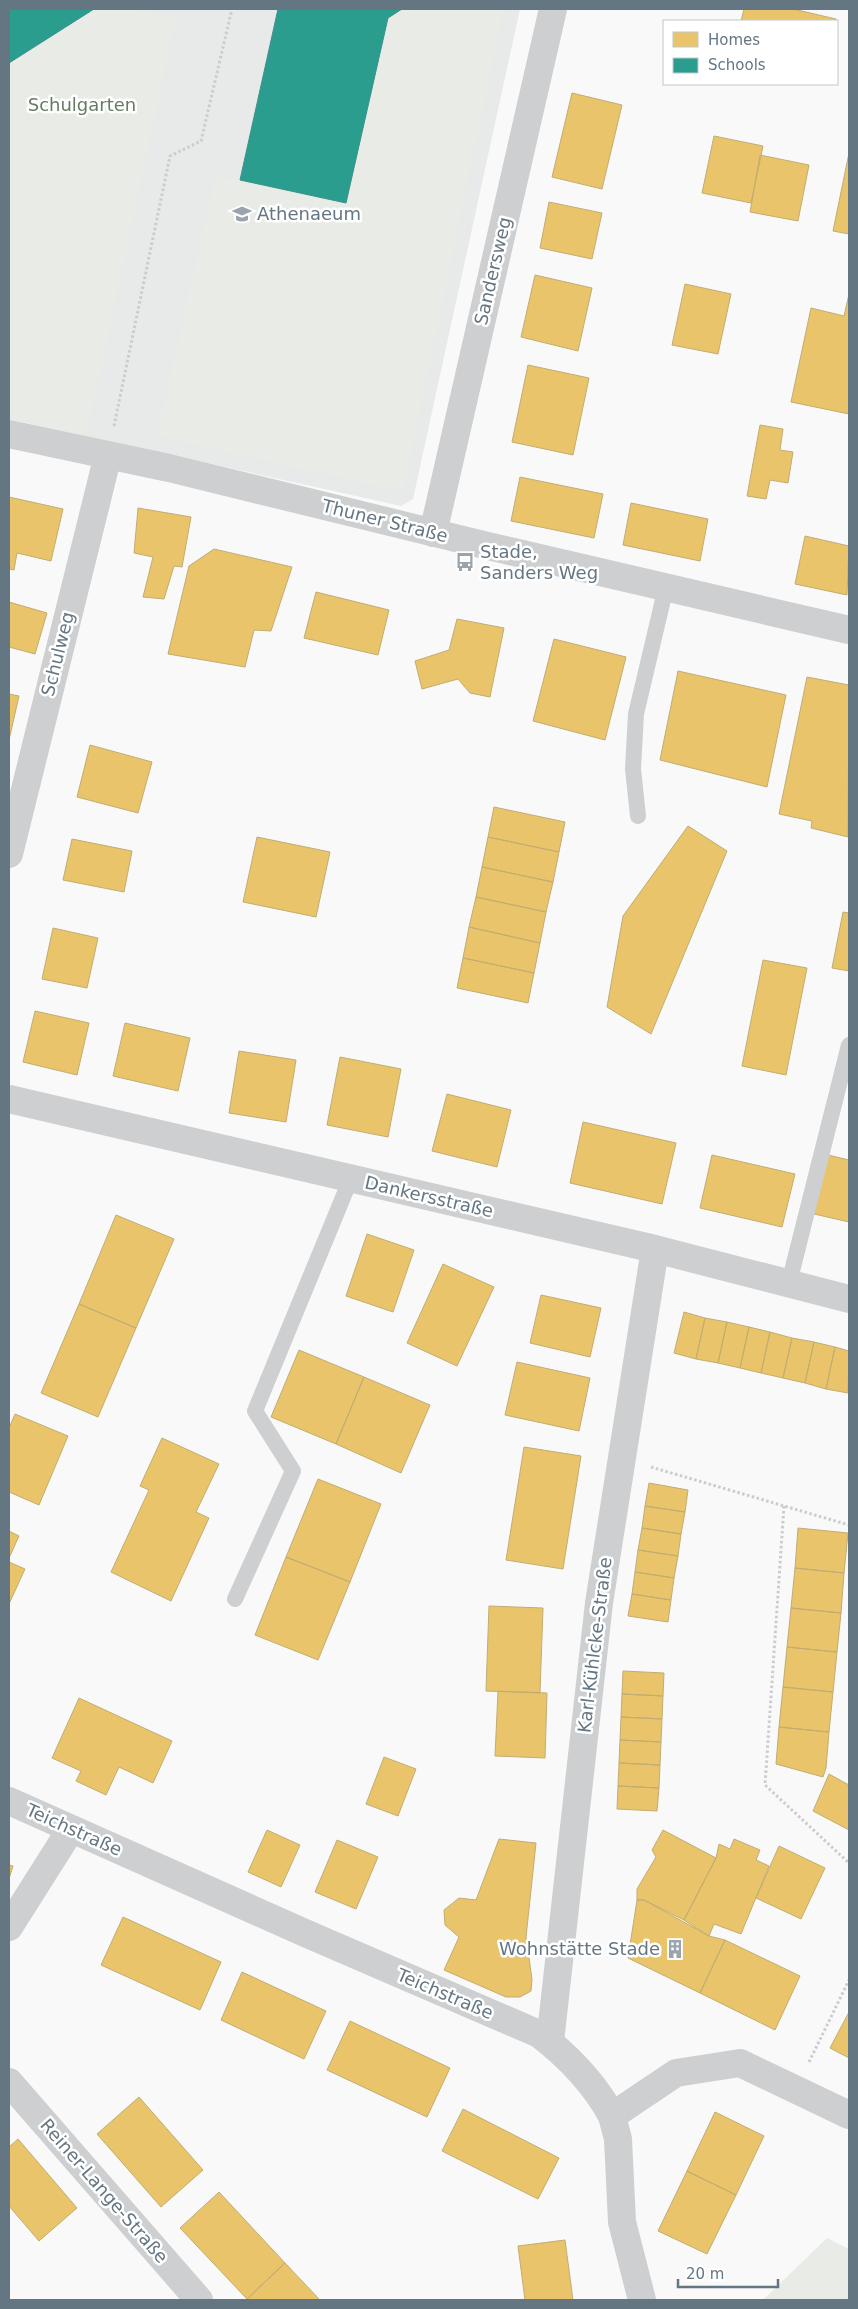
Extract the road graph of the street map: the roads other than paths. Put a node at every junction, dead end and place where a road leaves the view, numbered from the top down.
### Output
1 (553, 9) edge
2 (9, 434) edge
3 (110, 443) junction
4 (433, 533) junction
5 (666, 587) junction
6 (849, 630) edge
7 (638, 816) dead end
8 (9, 854) edge
9 (849, 1045) edge
10 (9, 1099) edge
11 (351, 1178) junction
12 (655, 1249) junction
13 (789, 1283) junction
14 (849, 1299) edge
15 (235, 1599) dead end
16 (9, 1801) edge
17 (71, 1829) junction
18 (9, 1928) edge
19 (550, 2042) junction
20 (9, 2082) edge
21 (849, 2115) edge
22 (612, 2116) junction
23 (199, 2300) edge
24 (642, 2300) edge

1 - 4 street, Sandersweg
2 - 3 street, Thuner Straße
3 - 4 street, Thuner Straße
3 - 8 street, Schulweg
4 - 5 street, Thuner Straße
5 - 6 street, Thuner Straße
5 - 7 lane
9 - 13 lane
10 - 11 street, Dankersstraße
11 - 12 street, Dankersstraße
11 - 15 lane
12 - 13 street, Dankersstraße
12 - 19 street, Karl-Kühlcke-Straße
13 - 14 street, Dankersstraße
16 - 17 street, Teichstraße
17 - 18 street
17 - 19 street, Teichstraße
19 - 22 street, Teichstraße
20 - 23 street, Reiner-Lange-Straße
21 - 22 street
22 - 24 street

